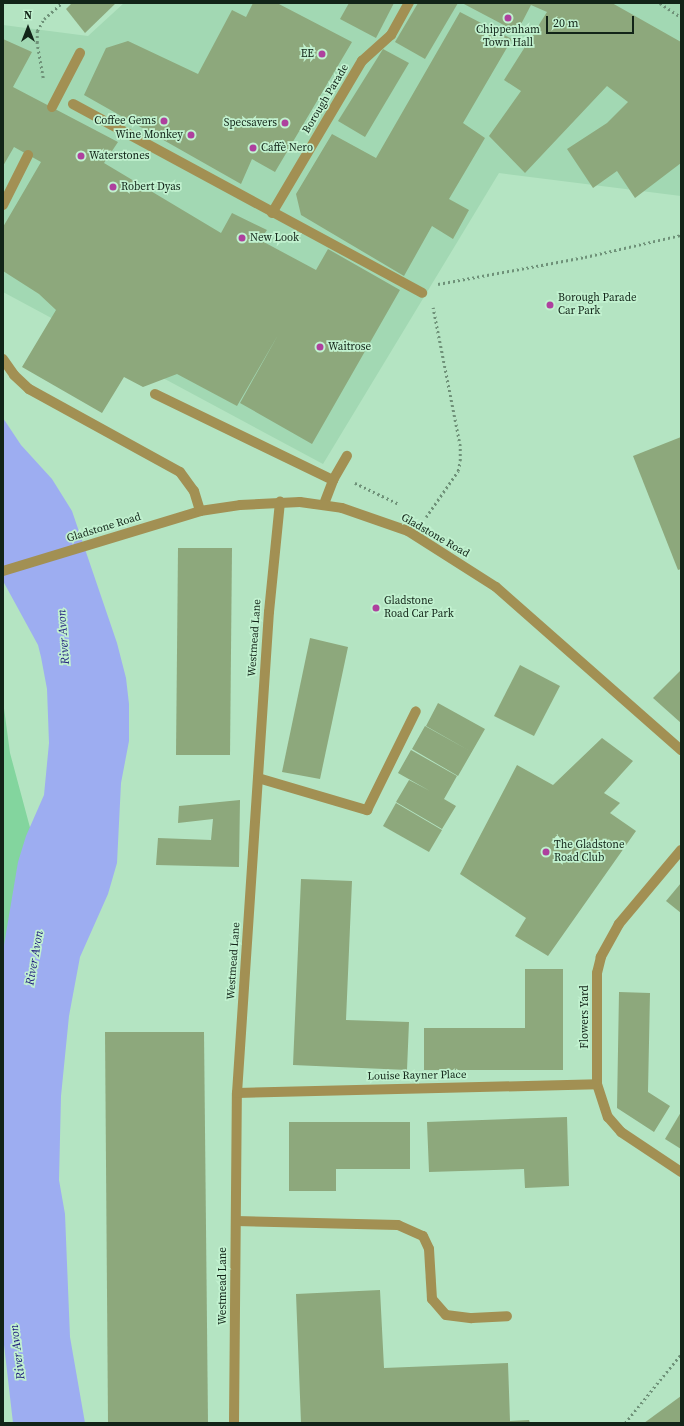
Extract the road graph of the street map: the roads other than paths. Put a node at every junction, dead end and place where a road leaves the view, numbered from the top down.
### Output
1 (409, 3) edge
2 (80, 53) dead end
3 (73, 104) dead end
4 (52, 107) dead end
5 (28, 155) dead end
6 (3, 205) edge
7 (272, 213) junction
8 (422, 294) dead end
9 (3, 359) edge
10 (155, 394) dead end
11 (347, 456) dead end
12 (334, 477) junction
13 (280, 502) junction
14 (324, 504) junction
15 (200, 511) junction
16 (3, 571) edge
17 (416, 711) dead end
18 (681, 750) edge
19 (258, 778) junction
20 (681, 850) edge
21 (597, 1084) junction
22 (237, 1093) junction
23 (681, 1172) edge
24 (236, 1220) junction
25 (507, 1316) dead end
26 (234, 1423) edge

1 - 7 street, Borough Parade
2 - 4 street
3 - 7 street
5 - 6 street
7 - 8 street
9 - 15 street
10 - 12 street
11 - 12 street
12 - 14 street
13 - 14 street, Gladstone Road
13 - 15 street, Gladstone Road
13 - 19 street, Westmead Lane
14 - 18 street, Gladstone Road
15 - 16 street, Gladstone Road
17 - 19 street
19 - 22 street, Westmead Lane
20 - 21 street, Flowers Yard
21 - 22 street, Louise Rayner Place
21 - 23 street, Flowers Yard
22 - 24 street, Westmead Lane
24 - 25 street
24 - 26 street, Westmead Lane

